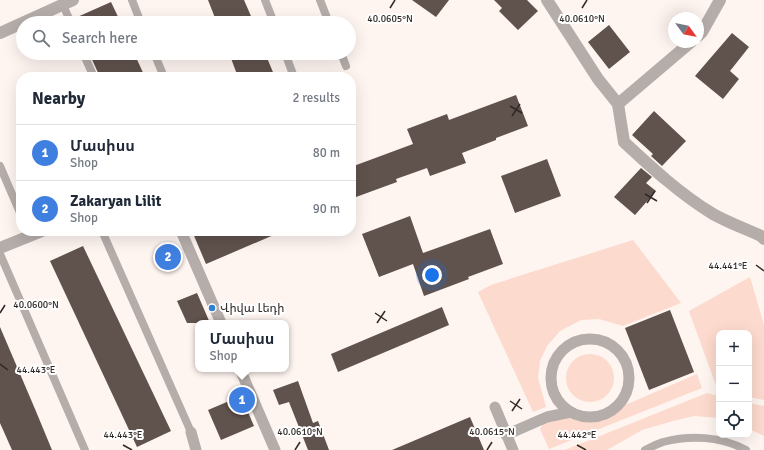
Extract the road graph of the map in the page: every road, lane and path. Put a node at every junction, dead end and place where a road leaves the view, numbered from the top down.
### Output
1 (132, 0) edge
2 (265, 0) edge
3 (320, 0) edge
4 (547, 0) edge
5 (720, 0) edge
6 (68, 2) edge
7 (37, 16) edge
8 (70, 16) edge
9 (138, 16) edge
10 (271, 16) edge
11 (326, 16) edge
12 (16, 26) edge
13 (704, 28) edge
14 (0, 33) edge
15 (684, 48) edge
16 (86, 60) edge
17 (157, 60) edge
18 (288, 60) edge
19 (344, 60) edge
20 (346, 66) dead end
21 (92, 72) edge
22 (162, 72) edge
23 (292, 72) edge
24 (618, 104) junction
25 (0, 166) edge
26 (16, 203) edge
27 (23, 236) edge
28 (104, 236) edge
29 (184, 236) edge
30 (764, 238) edge
31 (0, 248) edge
32 (0, 254) edge
33 (220, 320) edge
34 (241, 372) edge
35 (495, 407) dead end
36 (571, 412) junction
37 (191, 432) joint
38 (506, 435) junction
39 (85, 450) edge
40 (196, 450) edge
41 (275, 450) edge
42 (513, 450) edge
43 (645, 450) edge
44 (746, 450) edge

1 - 9 lane
2 - 10 lane
3 - 11 lane
4 - 24 street
5 - 13 street
6 - 7 street
6 - 8 lane
12 - 14 street
15 - 24 street
16 - 21 lane
17 - 22 lane
18 - 23 lane
19 - 20 lane
24 - 30 street
25 - 26 lane
27 - 31 street
28 - 37 lane
29 - 33 street
32 - 39 lane
34 - 41 street
35 - 38 street
36 - 36 street
36 - 38 street
37 - 40 street
38 - 42 street
43 - 44 lane

